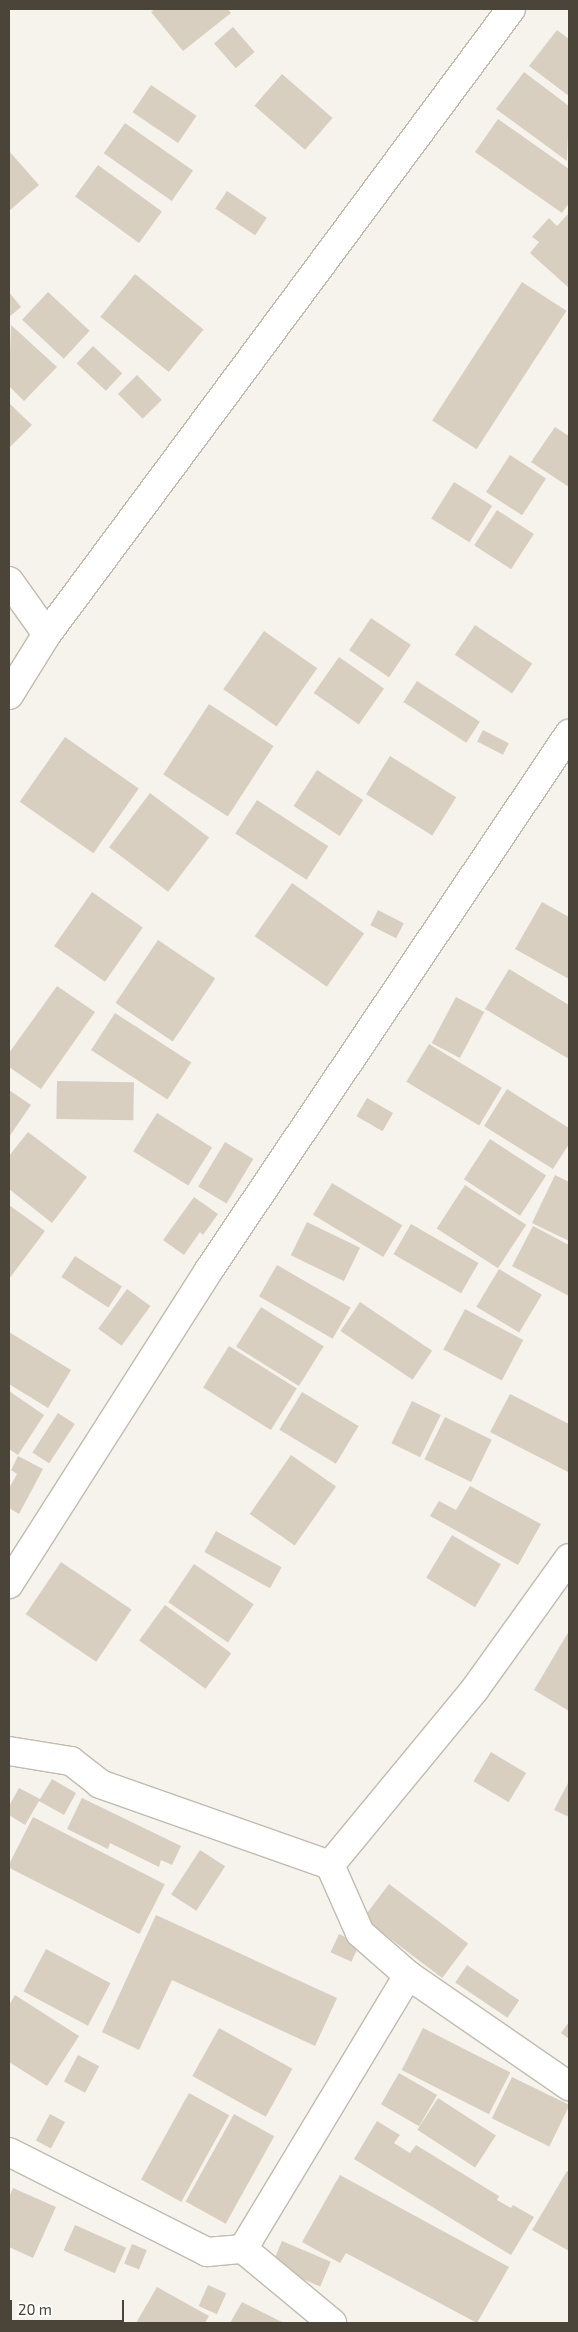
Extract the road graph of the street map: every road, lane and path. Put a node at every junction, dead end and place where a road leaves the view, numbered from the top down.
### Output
1 (511, 9) edge
2 (9, 581) edge
3 (47, 634) junction
4 (9, 694) edge
5 (569, 734) edge
6 (569, 1558) edge
7 (9, 1584) edge
8 (9, 1751) edge
9 (330, 1865) junction
10 (408, 1975) junction
11 (569, 2086) edge
12 (9, 2152) edge
13 (243, 2249) junction
14 (332, 2323) edge

1 - 3 street
2 - 3 street
3 - 4 street
5 - 7 street
6 - 9 street
8 - 9 street
9 - 10 street
10 - 11 street
10 - 13 street
12 - 13 street
13 - 14 street

